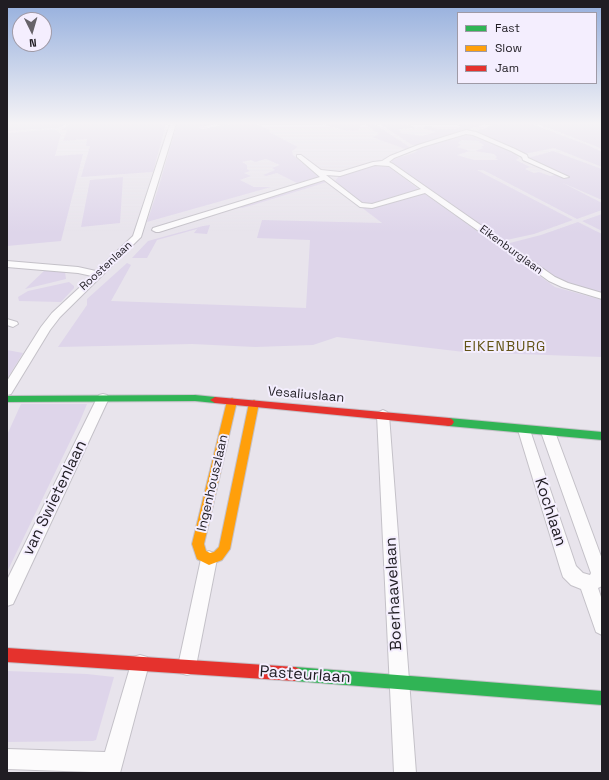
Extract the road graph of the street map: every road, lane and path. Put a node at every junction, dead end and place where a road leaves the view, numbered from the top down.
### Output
1 (162, 160) edge
2 (305, 160) edge
3 (387, 160) edge
4 (529, 160) edge
5 (384, 162) junction
6 (340, 174) junction
7 (326, 177) junction
8 (566, 177) dead end
9 (426, 190) junction
10 (156, 230) dead end
11 (7, 264) edge
12 (97, 274) junction
13 (602, 296) edge
14 (7, 391) edge
15 (103, 398) junction
16 (7, 399) edge
17 (232, 402) junction
18 (254, 403) junction
19 (383, 415) junction
20 (524, 430) junction
21 (548, 432) junction
22 (602, 436) edge
23 (209, 559) junction
24 (588, 584) junction
25 (7, 598) edge
26 (602, 626) edge
27 (7, 655) edge
28 (140, 664) junction
29 (187, 666) junction
30 (399, 682) junction
31 (602, 698) edge
32 (7, 759) edge
33 (111, 768) edge
34 (405, 773) edge

1 - 12 street, Roostenlaan
2 - 7 street
3 - 5 street
4 - 8 street
5 - 6 street
5 - 9 street, Eikenburglaan
6 - 7 street
6 - 7 street
7 - 9 street
7 - 10 street
9 - 13 street, Eikenburglaan
11 - 12 street
12 - 14 street, Roostenlaan
15 - 16 street, Vesaliuslaan
15 - 17 street, Vesaliuslaan
15 - 25 street, van Swietenlaan
17 - 18 street, Vesaliuslaan
17 - 23 street, Ingenhouszlaan
18 - 19 street, Vesaliuslaan
18 - 23 street, Ingenhouszlaan
19 - 20 street, Vesaliuslaan
19 - 30 street, Boerhaavelaan
20 - 21 street, Vesaliuslaan
20 - 24 street, Kochlaan
21 - 22 street, Vesaliuslaan
21 - 24 street, Kochlaan
23 - 29 street
24 - 26 street
27 - 28 street, Pasteurlaan
28 - 29 street, Pasteurlaan
28 - 33 street
29 - 30 street, Pasteurlaan
30 - 31 street, Pasteurlaan
30 - 34 street, Boerhaavelaan
32 - 33 street

